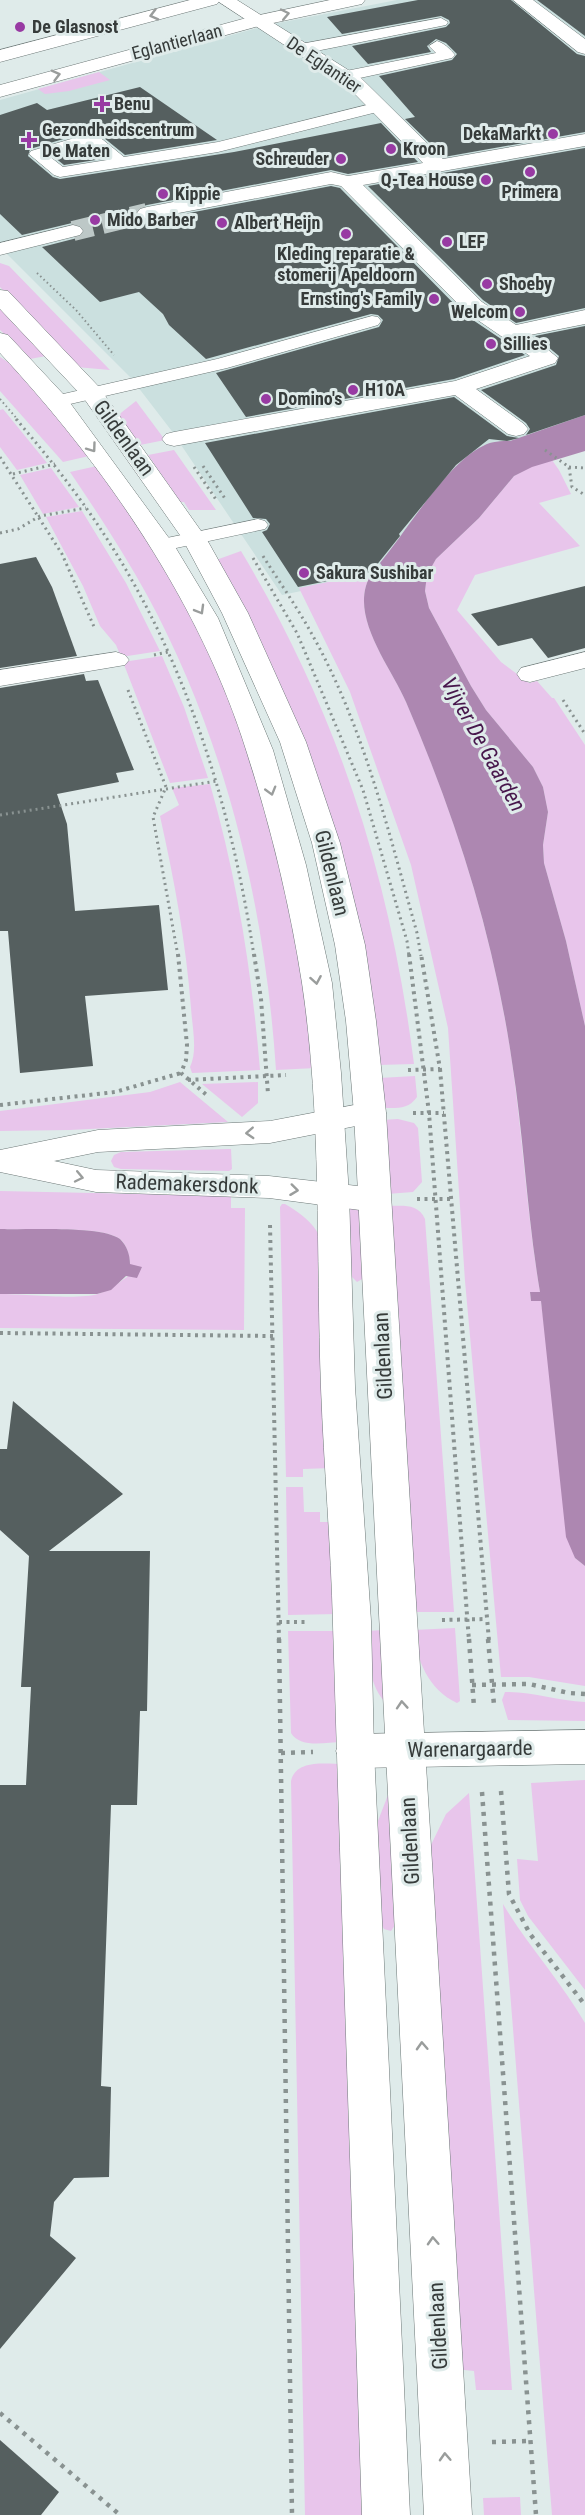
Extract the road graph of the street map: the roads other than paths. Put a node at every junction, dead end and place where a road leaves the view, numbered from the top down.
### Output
1 (211, 0) edge
2 (225, 0) edge
3 (356, 0) edge
4 (522, 0) edge
5 (256, 21) junction
6 (441, 22) dead end
7 (437, 46) dead end
8 (585, 48) edge
9 (301, 49) junction
10 (0, 56) edge
11 (346, 76) junction
12 (0, 91) edge
13 (379, 107) junction
14 (585, 140) edge
15 (120, 162) dead end
16 (438, 166) junction
17 (348, 182) junction
18 (147, 213) tunnel mouth
19 (73, 231) tunnel mouth
20 (0, 249) edge
21 (0, 296) edge
22 (585, 317) edge
23 (372, 321) dead end
24 (512, 332) junction
25 (0, 340) edge
26 (459, 387) junction
27 (91, 393) junction
28 (57, 401) junction
29 (516, 429) dead end
30 (174, 439) dead end
31 (258, 525) dead end
32 (178, 541) junction
33 (116, 660) road end
34 (585, 660) edge
35 (530, 674) dead end
36 (0, 678) edge
37 (370, 1113) junction
38 (330, 1121) junction
39 (1, 1161) edge
40 (333, 1195) junction
41 (375, 1200) junction
42 (585, 1747) edge
43 (405, 1750) junction
44 (355, 1751) junction
45 (386, 2515) edge
46 (448, 2515) edge

1 -> 10 street, Eglantierlaan
2 - 5 street, De Eglantier
5 -> 3 street, Eglantierlaan
4 - 8 street
5 - 9 street, De Eglantier
12 -> 5 street, Eglantierlaan
6 - 9 lane
7 - 11 lane
9 - 11 street, De Eglantier
11 - 13 street, De Eglantier
13 - 15 lane
13 - 16 street, De Eglantier
14 - 16 street
16 - 17 street
17 - 18 street
17 - 24 street
19 - 20 street
21 - 27 street, Gildenlaan
22 - 24 street
23 - 27 lane
24 - 26 street
25 - 28 street, Gildenlaan
26 - 29 street
26 - 30 street, Gildenlaan
27 - 28 lane
27 - 32 street, Gildenlaan
28 -> 32 street, Gildenlaan
31 - 32 lane
32 - 37 street, Gildenlaan
32 -> 38 street, Gildenlaan
33 - 36 street
34 - 35 street
37 - 38 street, Rademakersdonk
37 - 41 street, Gildenlaan
38 -> 39 street, Rademakersdonk
38 - 40 street, Gildenlaan
39 -> 40 street, Rademakersdonk
40 - 41 street, Rademakersdonk
40 - 44 street, Gildenlaan
43 -> 41 street, Gildenlaan
42 - 43 street, Warenargaarde
43 - 44 street, Warenargaarde
46 -> 43 street, Gildenlaan
44 - 45 street, Gildenlaan

